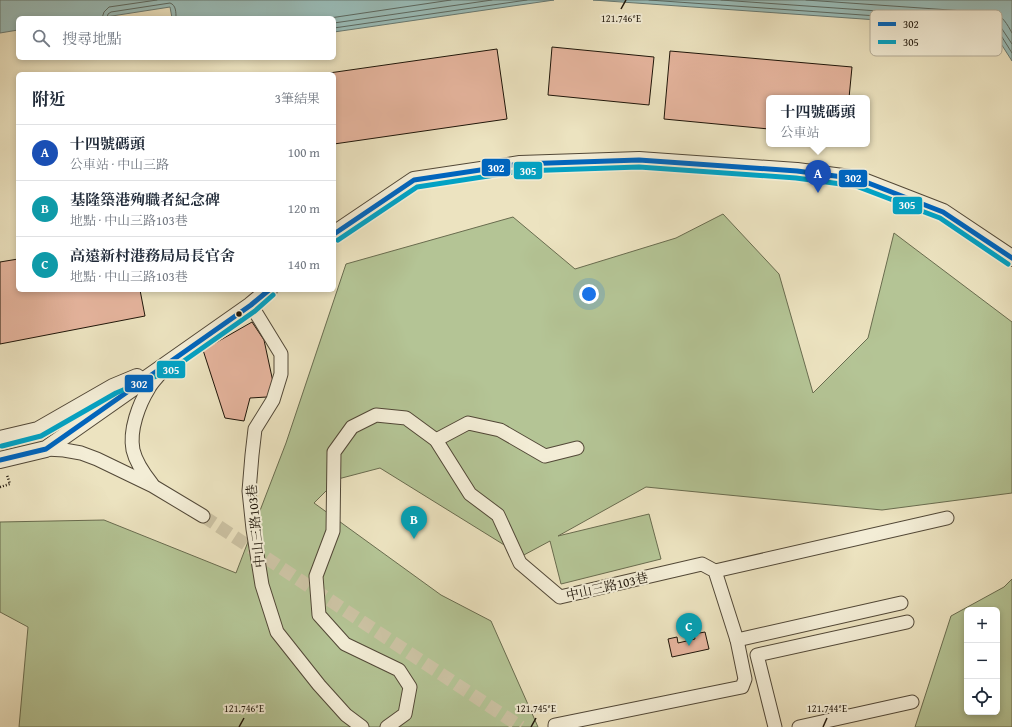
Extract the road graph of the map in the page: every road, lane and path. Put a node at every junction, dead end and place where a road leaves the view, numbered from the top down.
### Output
1 (336, 233) edge
2 (1012, 258) edge
3 (267, 292) edge
4 (251, 305) junction
5 (168, 364) junction
6 (0, 440) edge
7 (436, 440) junction
8 (577, 448) dead end
9 (46, 449) junction
10 (0, 460) edge
11 (153, 486) junction
12 (202, 516) tunnel mouth
13 (947, 518) dead end
14 (715, 571) junction
15 (900, 603) dead end
16 (907, 622) dead end
17 (737, 640) junction
18 (912, 702) dead end
19 (362, 727) edge
20 (388, 727) edge
21 (555, 727) edge
22 (775, 727) edge
23 (799, 727) edge

1 - 2 street
3 - 4 street
4 - 5 street
4 - 19 street, 中山三路103巷
5 - 6 street
5 - 9 street
5 - 11 street
7 - 8 street
7 - 14 street, 中山三路103巷
7 - 20 street, 中山三路103巷
9 - 10 street
9 - 11 street
11 - 12 street
13 - 14 street
14 - 17 street
15 - 17 street
16 - 22 street
17 - 21 street
18 - 23 street

